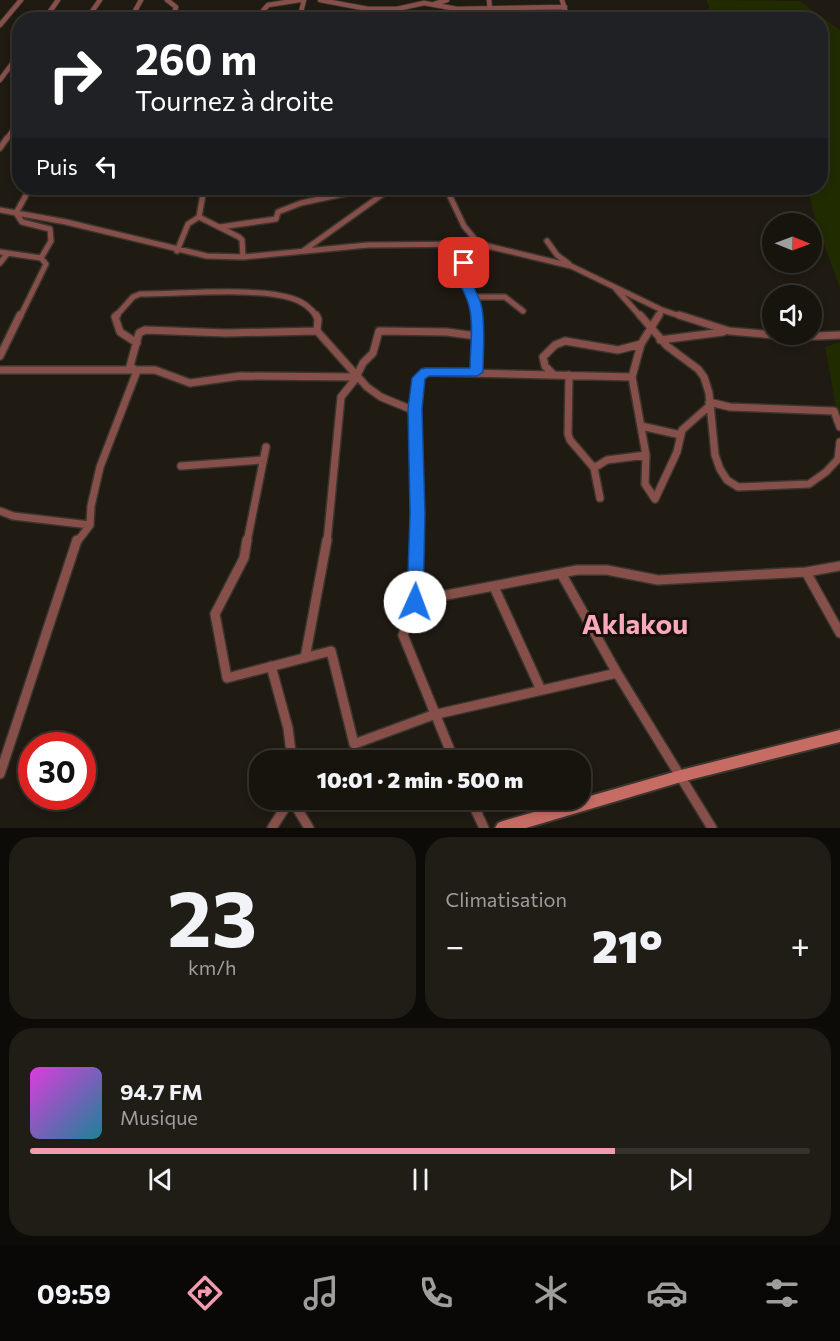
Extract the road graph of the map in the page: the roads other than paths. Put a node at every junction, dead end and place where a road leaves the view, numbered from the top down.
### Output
1 (21, 0) edge
2 (166, 0) edge
3 (302, 0) edge
4 (320, 0) edge
5 (350, 0) edge
6 (447, 0) edge
7 (489, 0) edge
8 (562, 0) edge
9 (357, 5) junction
10 (432, 5) junction
11 (565, 7) junction
12 (490, 8) junction
13 (397, 9) junction
14 (174, 12) edge
15 (259, 12) edge
16 (394, 12) edge
17 (490, 12) edge
18 (566, 12) edge
19 (0, 25) edge
20 (12, 64) edge
21 (0, 80) edge
22 (12, 131) edge
23 (0, 148) edge
24 (26, 195) edge
25 (203, 195) edge
26 (338, 195) edge
27 (382, 195) edge
28 (450, 195) edge
29 (0, 210) edge
30 (16, 213) junction
31 (199, 217) junction
32 (220, 227) junction
33 (547, 241) dead end
34 (479, 244) junction
35 (177, 251) junction
36 (302, 251) junction
37 (4, 253) edge
38 (243, 257) junction
39 (41, 258) junction
40 (0, 262) edge
41 (571, 266) junction
42 (612, 285) junction
43 (472, 297) junction
44 (662, 310) junction
45 (523, 311) dead end
46 (650, 329) junction
47 (317, 331) junction
48 (729, 332) junction
49 (839, 335) edge
50 (476, 336) junction
51 (660, 340) junction
52 (137, 343) junction
53 (641, 344) junction
54 (0, 356) edge
55 (0, 370) edge
56 (137, 371) junction
57 (477, 372) junction
58 (357, 375) junction
59 (554, 375) junction
60 (569, 375) junction
61 (633, 377) junction
62 (708, 405) junction
63 (415, 411) junction
64 (641, 426) junction
65 (840, 427) edge
66 (681, 435) junction
67 (840, 442) edge
68 (266, 447) dead end
69 (646, 454) junction
70 (262, 460) junction
71 (181, 466) dead end
72 (594, 468) junction
73 (600, 498) dead end
74 (0, 511) edge
75 (90, 525) junction
76 (840, 566) edge
77 (806, 572) junction
78 (561, 573) junction
79 (494, 587) junction
80 (415, 602) junction
81 (840, 633) edge
82 (305, 658) junction
83 (271, 666) junction
84 (617, 673) junction
85 (541, 690) junction
86 (434, 715) junction
87 (840, 736) edge
88 (290, 750) edge
89 (450, 750) edge
90 (3, 757) edge
91 (0, 774) edge
92 (681, 777) junction
93 (284, 810) edge
94 (297, 810) edge
95 (476, 810) edge
96 (511, 827) edge
97 (272, 828) edge
98 (309, 828) edge
99 (484, 828) edge
100 (712, 828) edge

1 - 19 street
2 - 14 street
3 - 15 street
4 - 9 street
5 - 9 street
6 - 10 street
7 - 12 street
8 - 11 street
9 - 13 street
10 - 12 street
10 - 13 street
11 - 12 street
11 - 18 street
12 - 17 street
13 - 16 street
20 - 21 street
22 - 23 street
24 - 30 street
25 - 31 street
26 - 32 street
27 - 36 street
28 - 34 street
29 - 30 street
30 - 35 street
30 - 39 street
31 - 32 street
31 - 35 street
32 - 38 street
33 - 41 street
34 - 36 street
34 - 41 street
34 - 43 street
35 - 38 street
36 - 38 street
37 - 39 street
37 - 40 street
39 - 54 street
41 - 42 street
42 - 44 street
42 - 46 street
43 - 45 street
43 - 50 street
44 - 46 street
44 - 48 street
46 - 51 street
46 - 53 street
47 - 52 street
47 - 52 street
47 - 58 street
48 - 49 street
48 - 51 street
50 - 57 street
50 - 58 street
51 - 62 street
52 - 56 street
53 - 59 street
53 - 61 street
55 - 56 street
56 - 75 street
56 - 82 street
57 - 59 street
57 - 63 street
58 - 63 street
59 - 60 street
60 - 61 street
60 - 72 street
61 - 64 street
62 - 65 street
62 - 66 street
62 - 67 street
63 - 80 street
64 - 66 street
64 - 69 street
66 - 69 street
68 - 70 street
69 - 72 street
70 - 71 street
70 - 83 street
72 - 73 street
74 - 75 street
75 - 90 street
76 - 77 street
77 - 78 street
77 - 81 street
78 - 79 street
78 - 84 street
79 - 80 street
79 - 85 street
80 - 86 street
82 - 83 street
82 - 86 street
83 - 88 street
84 - 85 street
84 - 92 street
85 - 86 street
86 - 89 street
87 - 92 street
90 - 91 street
92 - 96 street
92 - 100 street
93 - 97 street
94 - 98 street
95 - 99 street

